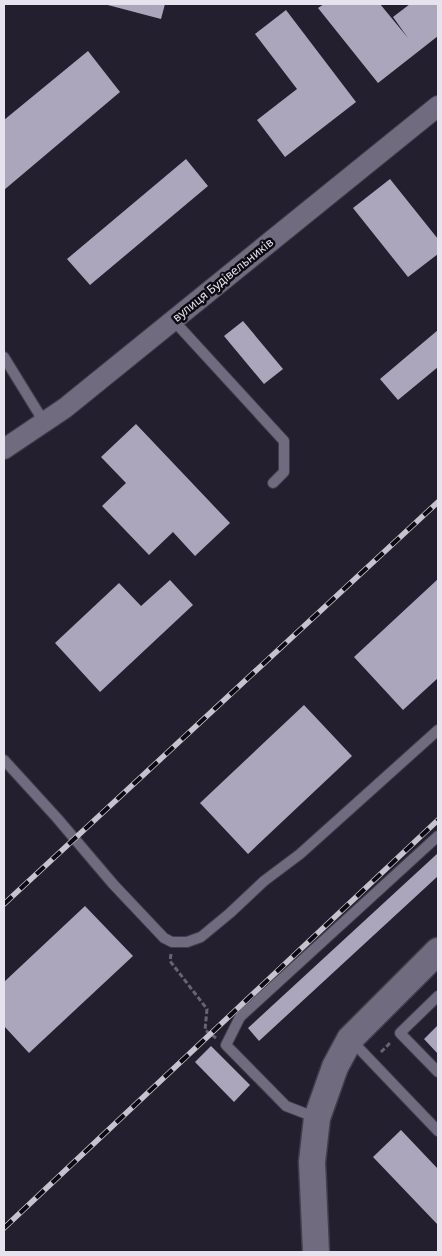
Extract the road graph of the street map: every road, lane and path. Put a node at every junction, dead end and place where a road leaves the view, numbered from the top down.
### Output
1 (438, 106) edge
2 (174, 321) junction
3 (4, 357) edge
4 (44, 422) junction
5 (4, 448) edge
6 (273, 483) dead end
7 (438, 730) edge
8 (4, 760) edge
9 (438, 836) edge
10 (172, 942) junction
11 (438, 951) edge
12 (438, 996) edge
13 (400, 1033) junction
14 (350, 1039) junction
15 (226, 1045) junction
16 (371, 1062) junction
17 (438, 1072) edge
18 (317, 1118) junction
19 (438, 1131) edge
20 (316, 1252) edge

1 - 2 street, вулиця Будівельників
2 - 4 street, вулиця Будівельників
2 - 6 lane
3 - 4 lane
4 - 5 street, вулиця Будівельників
7 - 10 lane
8 - 10 lane
9 - 15 lane
10 - 15 path
11 - 14 street
12 - 13 lane
13 - 16 path
13 - 17 lane
14 - 16 lane
14 - 18 street
15 - 18 lane
16 - 19 lane
18 - 20 street

